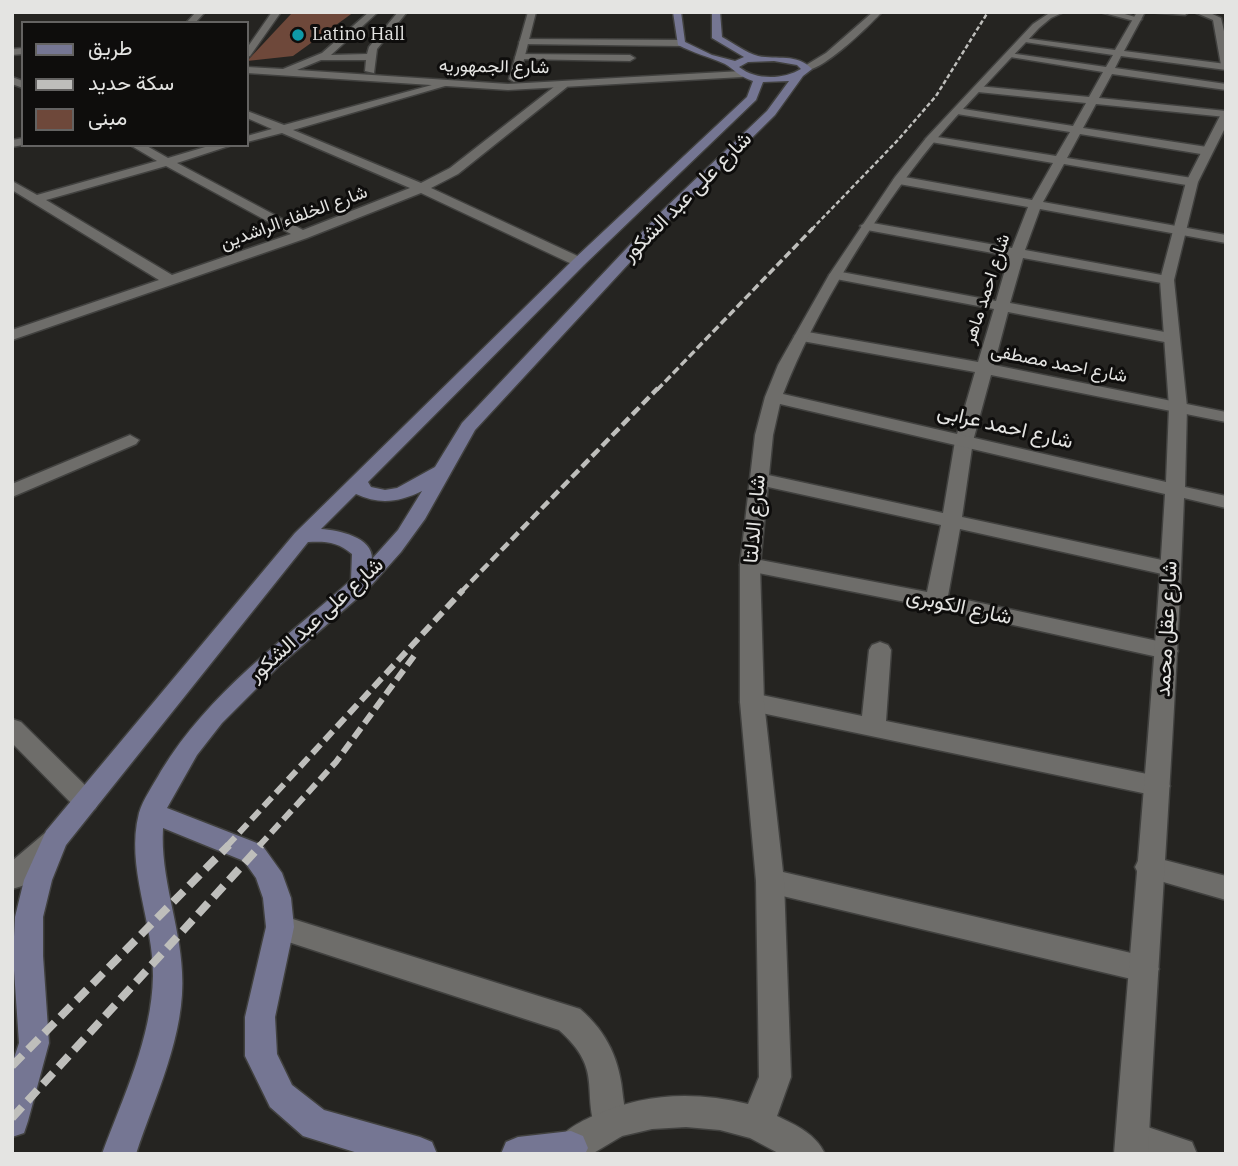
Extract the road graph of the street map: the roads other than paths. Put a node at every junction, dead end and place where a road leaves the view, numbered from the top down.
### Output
1 (277, 12) edge
2 (374, 12) edge
3 (403, 12) edge
4 (532, 12) edge
5 (677, 12) edge
6 (716, 12) edge
7 (878, 12) edge
8 (1060, 12) edge
9 (1104, 12) edge
10 (1185, 12) edge
11 (1198, 12) edge
12 (1144, 14) edge
13 (1222, 27) edge
14 (1023, 41) junction
15 (524, 42) junction
16 (681, 43) junction
17 (248, 53) edge
18 (1119, 53) junction
19 (1009, 56) junction
20 (320, 57) junction
21 (369, 57) junction
22 (520, 57) junction
23 (636, 58) dead end
24 (248, 62) edge
25 (302, 66) junction
26 (1226, 66) edge
27 (745, 68) junction
28 (1109, 70) junction
29 (248, 71) edge
30 (370, 71) junction
31 (282, 73) junction
32 (802, 73) junction
33 (514, 79) junction
34 (248, 83) edge
35 (447, 84) junction
36 (563, 85) junction
37 (1226, 87) edge
38 (978, 89) junction
39 (1093, 101) junction
40 (957, 111) junction
41 (248, 114) edge
42 (1226, 114) edge
43 (282, 129) junction
44 (1077, 130) junction
45 (248, 139) edge
46 (931, 139) junction
47 (140, 147) edge
48 (219, 147) edge
49 (1207, 151) junction
50 (1061, 161) junction
51 (167, 162) junction
52 (899, 180) junction
53 (1192, 182) junction
54 (12, 185) edge
55 (421, 188) junction
56 (36, 199) junction
57 (1036, 204) junction
58 (867, 226) junction
59 (1179, 229) junction
60 (302, 235) junction
61 (1226, 239) edge
62 (1017, 253) junction
63 (579, 262) junction
64 (836, 275) junction
65 (1167, 280) junction
66 (171, 281) junction
67 (1001, 306) junction
68 (12, 335) edge
69 (802, 336) junction
70 (1170, 338) junction
71 (983, 368) junction
72 (773, 397) junction
73 (1178, 407) junction
74 (1226, 417) edge
75 (130, 440) dead end
76 (964, 441) junction
77 (444, 468) junction
78 (759, 479) junction
79 (359, 482) junction
80 (1175, 490) junction
81 (12, 491) edge
82 (1226, 502) edge
83 (952, 521) junction
84 (302, 537) junction
85 (750, 565) junction
86 (1171, 569) junction
87 (361, 584) junction
88 (936, 601) junction
89 (880, 650) dead end
90 (1167, 651) junction
91 (752, 702) junction
92 (873, 727) junction
93 (12, 728) edge
94 (1157, 786) junction
95 (86, 802) junction
96 (152, 813) junction
97 (55, 839) junction
98 (1149, 867) junction
99 (12, 878) edge
100 (770, 881) junction
101 (1226, 888) edge
102 (280, 927) junction
103 (1144, 969) junction
104 (12, 1121) edge
105 (755, 1123) junction
106 (610, 1124) junction
107 (1132, 1146) edge
108 (568, 1151) edge
109 (119, 1154) edge
110 (420, 1154) edge
111 (518, 1154) edge
112 (808, 1154) edge
113 (1180, 1154) edge

1 - 17 street
2 - 20 street
3 - 21 street
4 - 15 street
5 - 16 main road
6 - 27 main road
7 - 32 street, شارع على عبد الشكور
8 - 14 street, شارع الدلتا
9 - 12 street
10 - 12 street
11 - 13 street
12 - 18 street, شارع احمد ماهر
13 - 26 street
14 - 18 street
14 - 19 street, شارع الدلتا
15 - 16 street
15 - 22 street
16 - 27 main road
18 - 26 street
18 - 28 street, شارع احمد ماهر
19 - 28 street
19 - 38 street, شارع الدلتا
20 - 21 street
20 - 25 street
21 - 30 street
22 - 23 street
22 - 33 street
24 - 25 street, شارع الجمهوريه
25 - 30 street, شارع الجمهوريه
25 - 31 street
27 - 32 main road
27 - 32 main road
27 - 33 street, شارع الجمهوريه
27 - 36 street, شارع الجمهوريه
27 - 63 main road, شارع على عبد الشكور
28 - 37 street
28 - 39 street, شارع احمد ماهر
29 - 31 street, شارع الجمهوريه
30 - 33 street, شارع الجمهوريه
31 - 34 street
31 - 35 street, شارع الجمهوريه
32 - 77 main road, شارع على عبد الشكور
35 - 36 street, شارع الجمهوريه
35 - 43 street
36 - 55 street, شارع الخلفاء الراشدين
38 - 39 street
38 - 40 street, شارع الدلتا
39 - 42 street
39 - 44 street, شارع احمد ماهر
40 - 44 street
40 - 46 street, شارع الدلتا
41 - 43 street
42 - 49 street, شارع عقل محمد
43 - 45 street
43 - 55 street
44 - 49 street
44 - 50 street, شارع احمد ماهر
46 - 50 street
46 - 52 street, شارع الدلتا
47 - 51 street
48 - 51 street
49 - 53 street, شارع عقل محمد
50 - 53 street
50 - 57 street, شارع احمد ماهر
51 - 56 street
51 - 60 street
52 - 57 street
52 - 58 street, شارع الدلتا
53 - 59 street, شارع عقل محمد
54 - 56 street
55 - 60 street, شارع الخلفاء الراشدين
55 - 63 street
56 - 66 street
57 - 59 street
57 - 62 street, شارع احمد ماهر
58 - 62 street
58 - 64 street, شارع الدلتا
59 - 61 street
59 - 65 street, شارع عقل محمد
60 - 66 street, شارع الخلفاء الراشدين
62 - 65 street
62 - 67 street, شارع احمد ماهر
63 - 79 main road, شارع على عبد الشكور
64 - 67 street
64 - 69 street, شارع الدلتا
65 - 70 street, شارع عقل محمد
66 - 68 street, شارع الخلفاء الراشدين
67 - 70 street
67 - 71 street, شارع احمد ماهر
69 - 71 street, شارع احمد مصطفى
69 - 72 street, شارع الدلتا
70 - 73 street, شارع عقل محمد
71 - 73 street, شارع احمد مصطفى
71 - 76 street, شارع احمد ماهر
72 - 76 street, شارع احمد عرابى
72 - 78 street, شارع الدلتا
73 - 74 street, شارع احمد مصطفى
73 - 80 street, شارع عقل محمد
75 - 81 street
76 - 80 street, شارع احمد عرابى
76 - 83 street, شارع احمد ماهر
77 - 79 main road
77 - 87 main road, شارع على عبد الشكور
78 - 83 street
78 - 85 street, شارع الدلتا
79 - 84 main road, شارع على عبد الشكور
80 - 82 street, شارع احمد عرابى
80 - 86 street, شارع عقل محمد
83 - 86 street
83 - 88 street, شارع احمد ماهر
84 - 87 main road
84 - 95 main road, شارع على عبد الشكور
85 - 88 street, شارع الكوبرى
85 - 91 street, شارع الدلتا
86 - 90 street, شارع عقل محمد
87 - 96 main road, شارع على عبد الشكور
88 - 90 street, شارع الكوبرى
89 - 92 street
90 - 94 street, شارع عقل محمد
91 - 92 street
91 - 100 street, شارع الدلتا
92 - 94 street
93 - 95 street
94 - 98 street, شارع عقل محمد
95 - 97 main road, شارع على عبد الشكور
96 - 102 main road
96 - 109 main road, شارع على عبد الشكور
97 - 99 street
97 - 104 main road, شارع على عبد الشكور
98 - 101 street
98 - 103 street, شارع عقل محمد
100 - 103 street
100 - 105 street, شارع الدلتا
102 - 106 street
102 - 110 main road
103 - 107 street, شارع عقل محمد
105 - 106 street
105 - 112 street
106 - 108 street
107 - 113 street
108 - 111 main road

